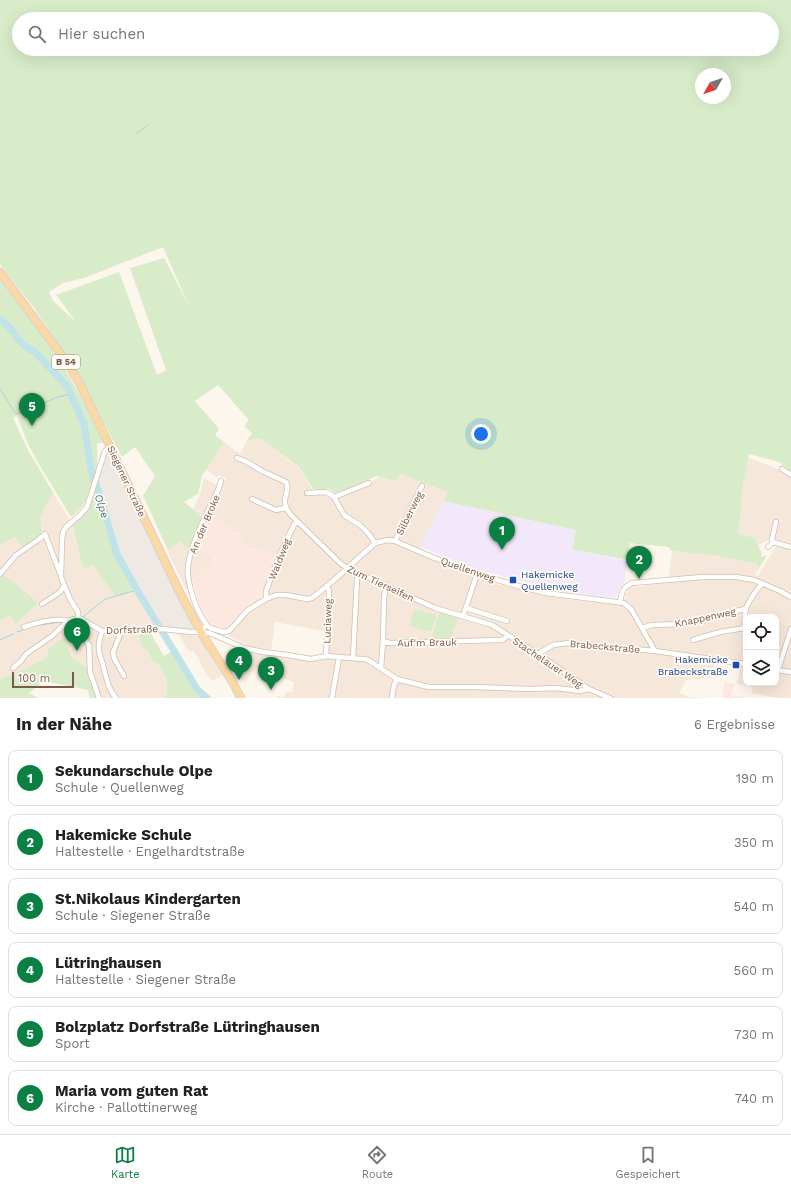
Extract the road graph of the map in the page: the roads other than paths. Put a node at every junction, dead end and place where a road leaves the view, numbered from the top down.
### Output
1 (0, 272) edge
2 (110, 447) junction
3 (237, 458) dead end
4 (782, 469) dead end
5 (791, 475) edge
6 (221, 481) dead end
7 (369, 482) dead end
8 (422, 486) dead end
9 (307, 493) dead end
10 (334, 496) junction
11 (252, 499) dead end
12 (286, 508) junction
13 (297, 522) junction
14 (776, 522) dead end
15 (395, 541) junction
16 (773, 542) junction
17 (376, 543) junction
18 (768, 547) dead end
19 (791, 547) edge
20 (347, 568) junction
21 (359, 573) junction
22 (0, 574) edge
23 (477, 574) junction
24 (61, 576) junction
25 (762, 583) junction
26 (64, 586) junction
27 (327, 586) junction
28 (386, 586) junction
29 (791, 597) edge
30 (266, 599) junction
31 (620, 603) junction
32 (42, 604) dead end
33 (466, 608) junction
34 (745, 609) junction
35 (745, 614) edge
36 (463, 616) junction
37 (79, 618) junction
38 (68, 621) junction
39 (507, 622) dead end
40 (207, 625) junction
41 (492, 625) joint
42 (24, 627) dead end
43 (642, 628) junction
44 (791, 629) edge
45 (122, 630) junction
46 (743, 630) edge
47 (102, 631) junction
48 (200, 632) junction
49 (508, 635) junction
50 (693, 640) dead end
51 (383, 641) junction
52 (472, 641) joint
53 (655, 651) junction
54 (538, 654) junction
55 (326, 656) junction
56 (340, 657) junction
57 (353, 658) junction
58 (743, 664) edge
59 (779, 664) edge
60 (13, 668) dead end
61 (381, 668) junction
62 (779, 670) edge
63 (791, 672) edge
64 (124, 676) dead end
65 (397, 679) junction
66 (589, 689) junction
67 (99, 698) edge
68 (116, 698) edge
69 (241, 698) edge
70 (332, 698) edge
71 (392, 698) edge
72 (610, 698) edge

1 - 2 main road, Siegener Straße / B 54
2 - 24 street
2 - 48 main road, Siegener Straße / B 54
3 - 12 street
4 - 5 street
6 - 40 street, An der Broke
7 - 10 street
8 - 15 street, Silberweg
9 - 10 street
10 - 17 street
11 - 12 street
12 - 13 street, Zum Tierseifen
13 - 20 street, Zum Tierseifen
13 - 30 street, Waldweg
14 - 16 street
15 - 17 street, Quellenweg
15 - 23 street, Quellenweg
16 - 18 street
16 - 19 street
17 - 20 street
20 - 21 street, Zum Tierseifen
20 - 27 street
21 - 28 street, Zum Tierseifen
21 - 57 street
22 - 24 street
23 - 31 street, Quellenweg
23 - 33 street
24 - 26 street
25 - 29 street
25 - 31 street
25 - 34 street
26 - 32 street
26 - 37 street
27 - 30 street
27 - 55 street, Luciaweg
28 - 36 street, Zum Tierseifen
28 - 51 street, Auf'm Brauk
30 - 40 street
31 - 43 street
33 - 36 street
33 - 39 street
34 - 35 street
34 - 43 street, Knappenweg
36 - 41 street, Zum Tierseifen
37 - 38 street
37 - 47 street, Dorfstraße
37 - 67 street
38 - 42 street
38 - 60 street
40 - 48 street
41 - 49 street, Stachelauer Weg
43 - 53 street
44 - 59 street
45 - 47 street, Dorfstraße
45 - 48 street, Dorfstraße
45 - 64 street
46 - 50 street
47 - 68 street
48 - 55 street, Dorfstraße
48 - 69 main road, Siegener Straße / B 54
49 - 52 street, Stachelauer Weg
49 - 54 street, Stachelauer Weg
51 - 52 street, Auf'm Brauk
51 - 61 street, Auf'm Brauk
53 - 54 street, Brabeckstraße
53 - 58 street, Brabeckstraße
54 - 66 street, Stachelauer Weg
55 - 56 street, Dorfstraße
56 - 57 street, Dorfstraße
56 - 70 street
57 - 61 street, Dorfstraße
61 - 65 street, Dorfstraße
62 - 63 street
65 - 66 street
65 - 71 street
66 - 72 street

